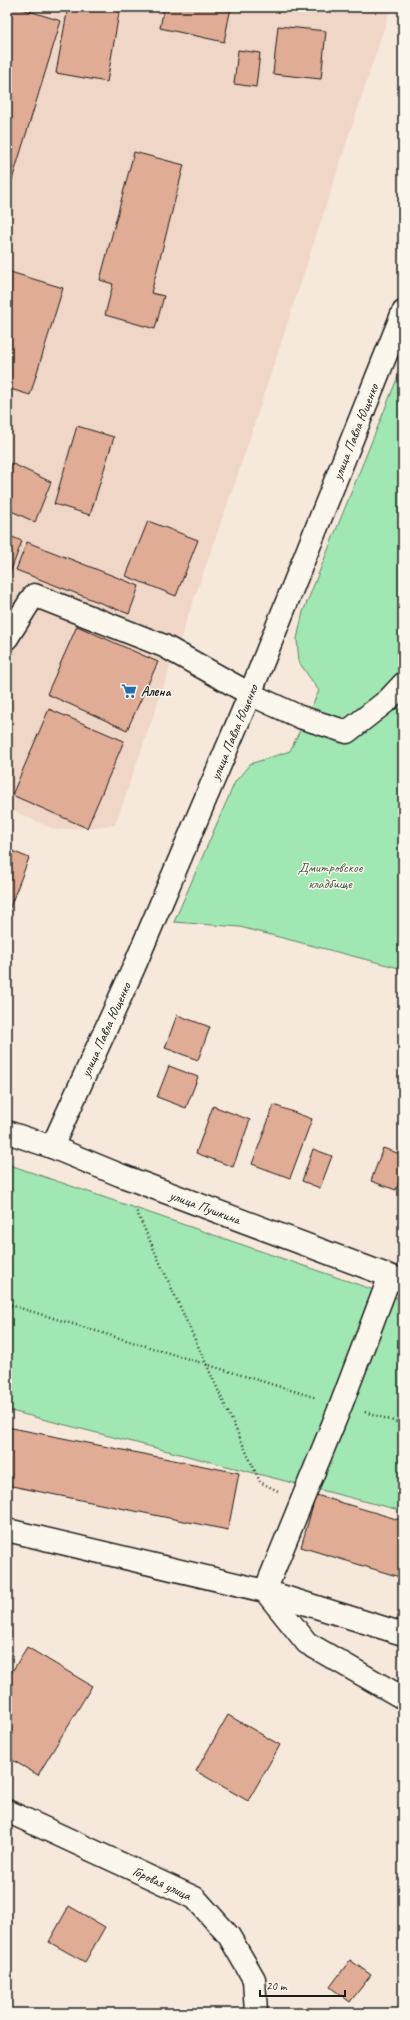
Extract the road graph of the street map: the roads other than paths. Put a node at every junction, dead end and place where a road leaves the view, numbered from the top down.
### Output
1 (403, 312) edge
2 (7, 638) edge
3 (403, 684) edge
4 (250, 694) junction
5 (7, 1132) edge
6 (52, 1146) junction
7 (397, 1278) edge
8 (7, 1530) edge
9 (265, 1591) junction
10 (403, 1634) edge
11 (403, 1698) edge
12 (7, 1810) edge
13 (256, 2013) edge

1 - 4 street, улица Павла Ющенко
2 - 4 street
3 - 4 street
4 - 6 street, улица Павла Ющенко
5 - 6 street, улица Пушкина
6 - 7 street, улица Пушкина
7 - 9 street
8 - 9 street
9 - 10 street
9 - 11 street
12 - 13 street, Горовая улица

